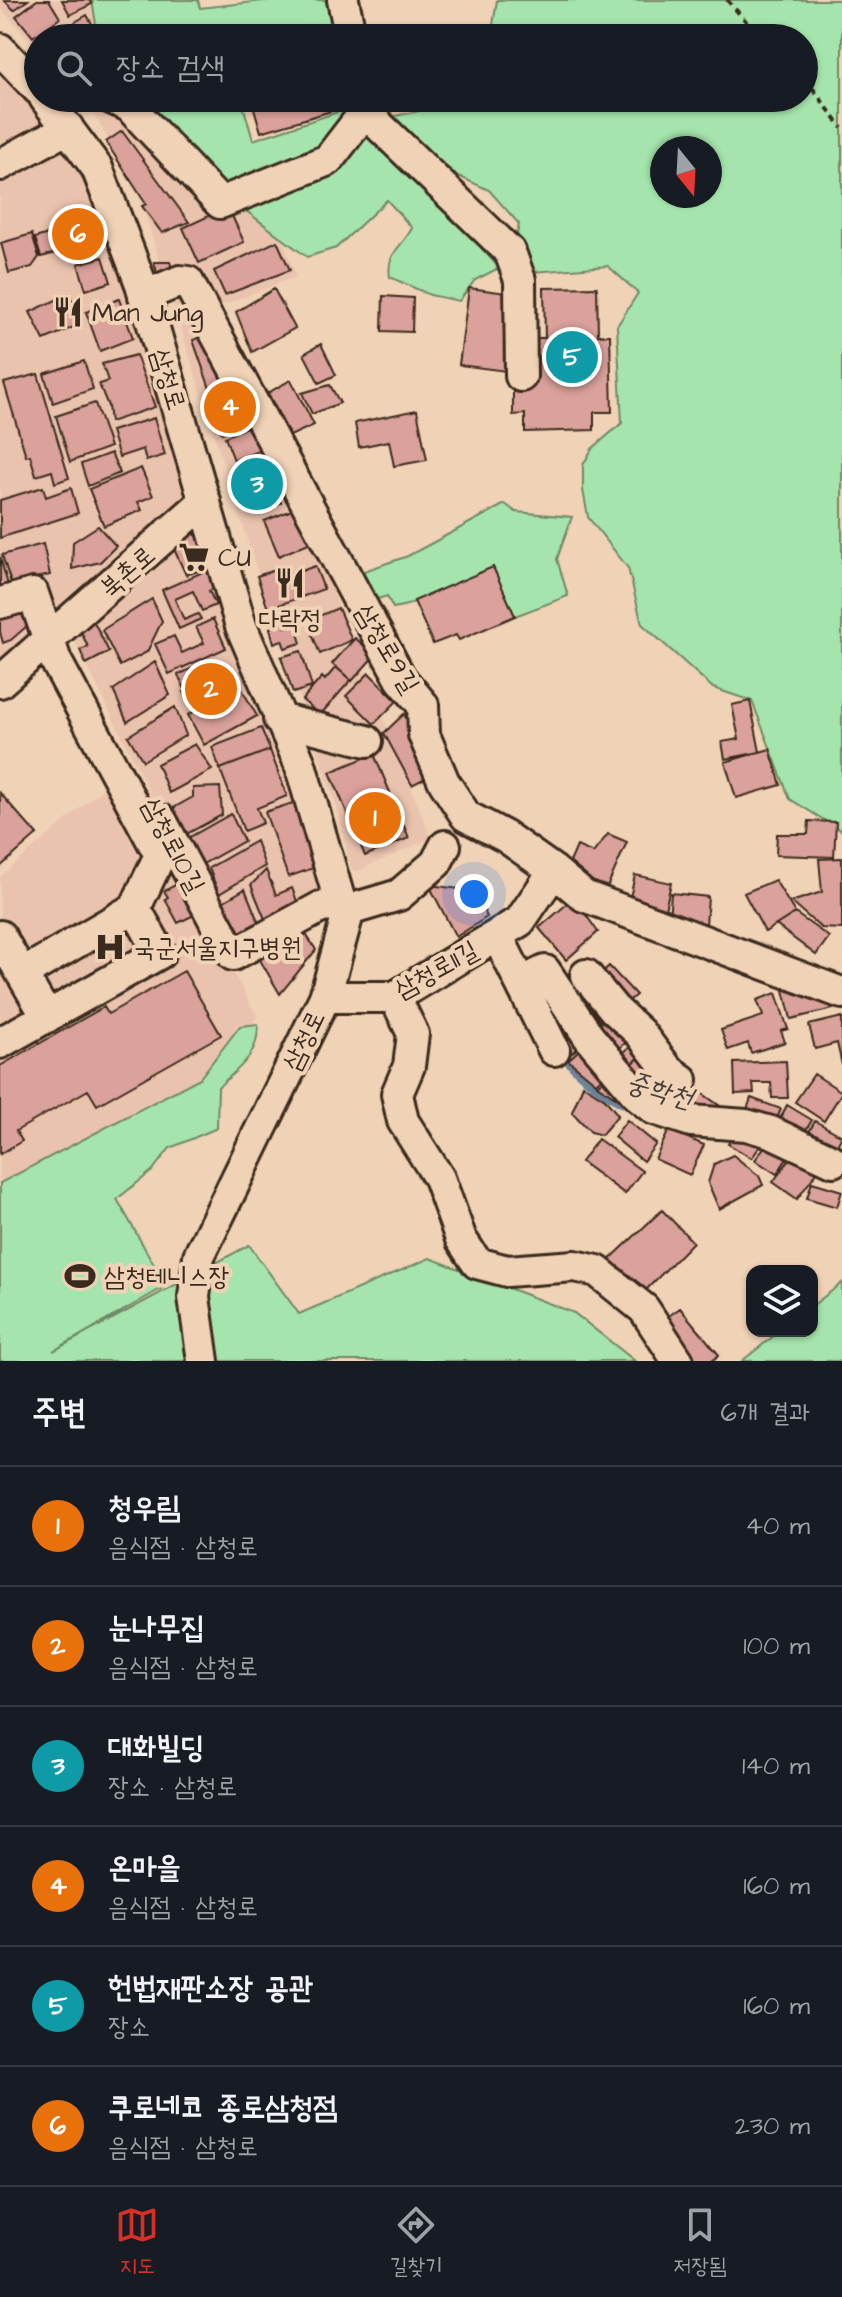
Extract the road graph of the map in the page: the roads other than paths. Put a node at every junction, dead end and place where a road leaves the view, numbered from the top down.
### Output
1 (343, 0) edge
2 (348, 24) edge
3 (0, 49) edge
4 (24, 74) edge
5 (56, 112) edge
6 (135, 112) edge
7 (359, 112) edge
8 (370, 112) edge
9 (68, 128) junction
10 (0, 165) edge
11 (144, 296) junction
12 (521, 376) dead end
13 (205, 501) junction
14 (0, 603) edge
15 (48, 641) junction
16 (0, 654) edge
17 (0, 682) edge
18 (279, 719) junction
19 (367, 741) dead end
20 (445, 846) dead end
21 (554, 871) junction
22 (345, 907) junction
23 (135, 908) junction
24 (497, 935) junction
25 (0, 936) edge
26 (22, 974) junction
27 (586, 975) dead end
28 (521, 983) junction
29 (842, 993) edge
30 (325, 997) junction
31 (395, 997) junction
32 (47, 1017) junction
33 (0, 1043) edge
34 (554, 1050) dead end
35 (682, 1080) dead end
36 (833, 1161) dead end
37 (203, 1361) edge
38 (678, 1361) edge

1 - 2 street
3 - 4 street
5 - 9 street, 삼청로
6 - 7 street
8 - 12 street
9 - 10 street
9 - 11 street, 삼청로
11 - 13 street, 삼청로
11 - 21 street, 삼청로9길
13 - 15 street, 북촌로
13 - 18 street, 삼청로
14 - 15 street
15 - 16 street, 북촌로
15 - 17 street, 북촌로
15 - 22 street, 삼청로10길
15 - 23 street
18 - 19 street
18 - 22 street, 삼청로
20 - 22 street
21 - 24 street, 삼청로11길
21 - 29 street, 삼청로9길
22 - 30 street, 삼청로
23 - 26 street
23 - 32 street
24 - 28 street, 삼청로11길
24 - 31 street, 삼청로11길
25 - 26 street
26 - 32 street
27 - 35 street
28 - 34 street, 삼청로11길
28 - 36 street
30 - 31 street, 삼청로11길
30 - 37 street, 삼청로
31 - 38 street
32 - 33 street

